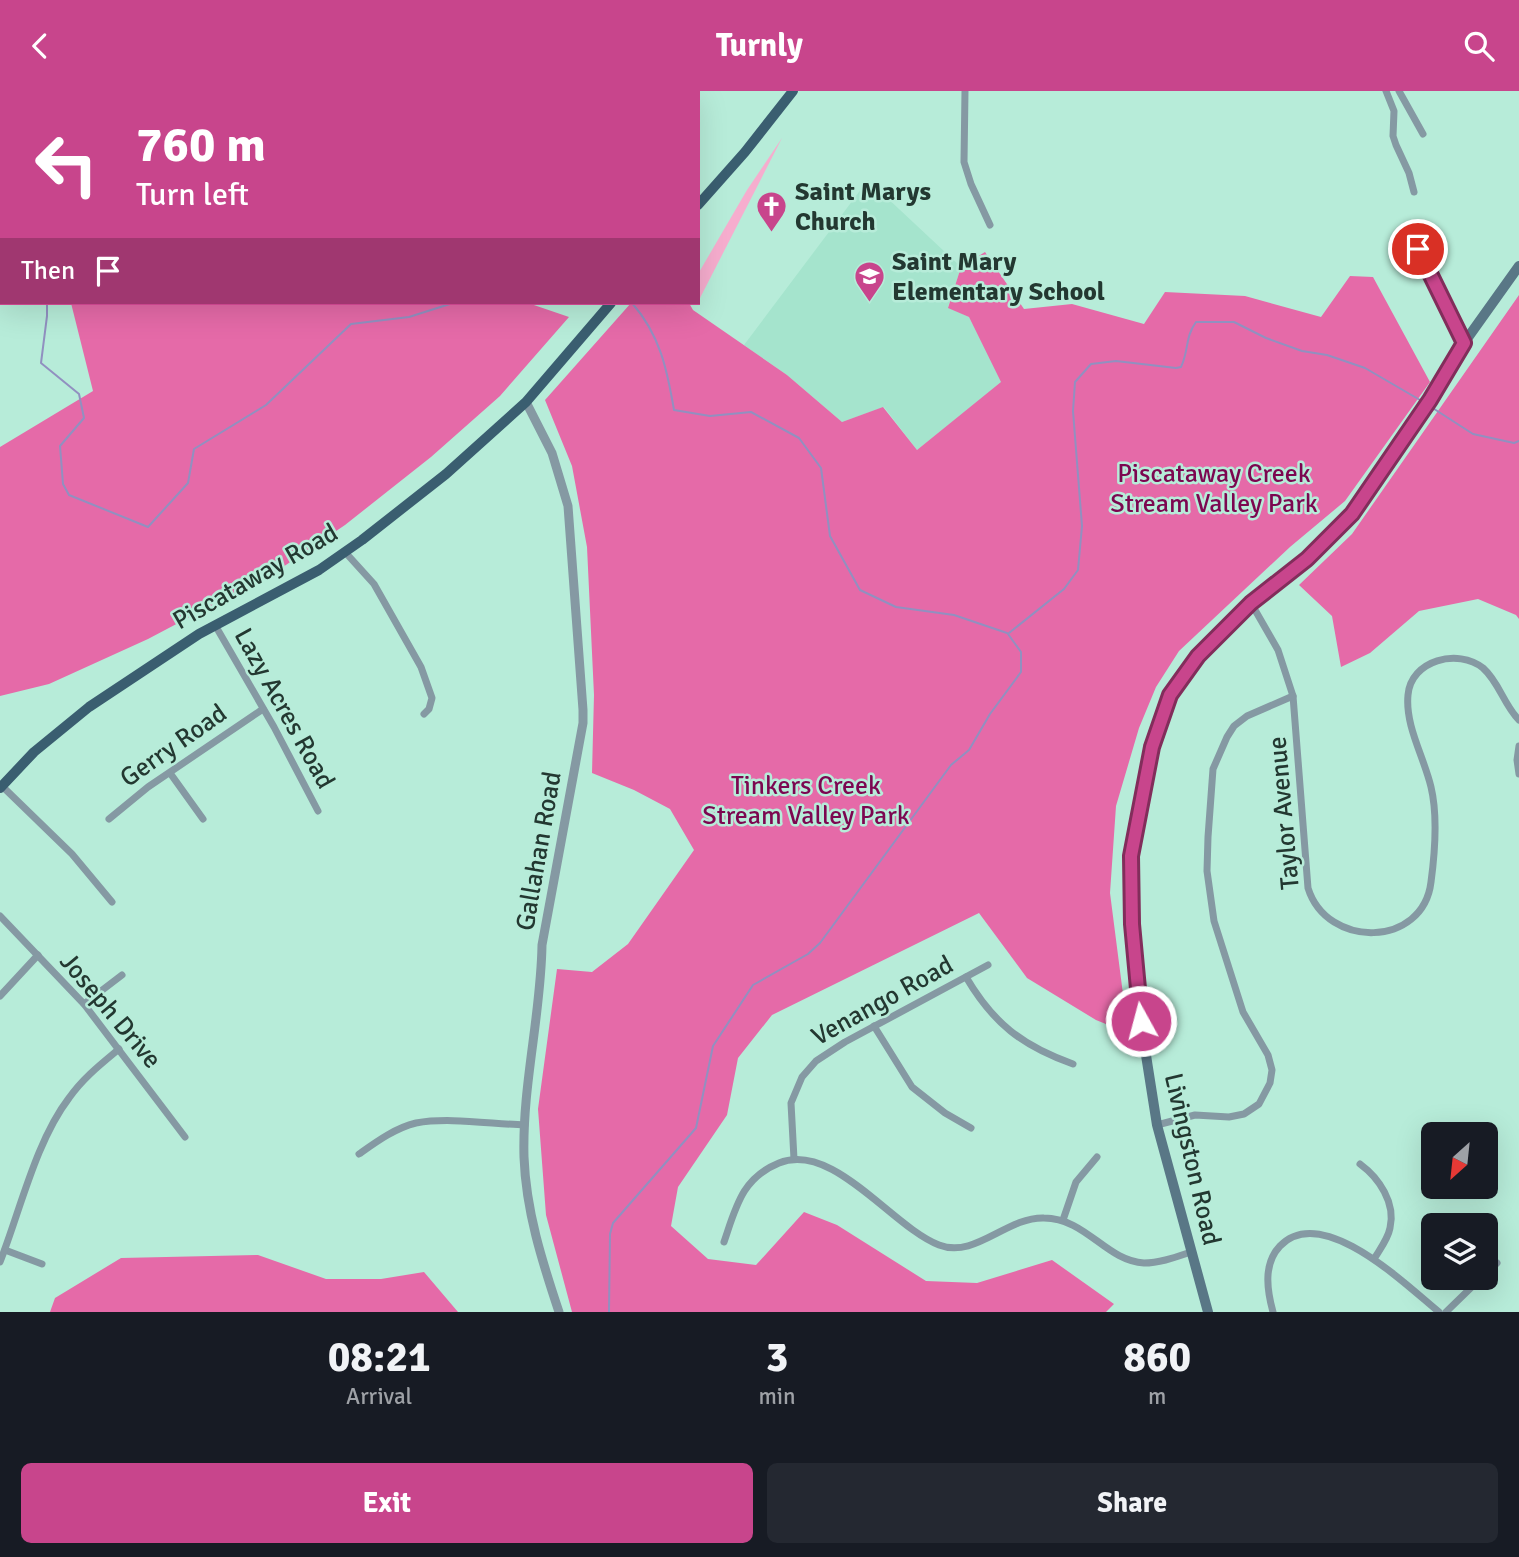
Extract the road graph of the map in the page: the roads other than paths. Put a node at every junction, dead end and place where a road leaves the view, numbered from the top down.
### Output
1 (793, 91) edge
2 (965, 91) edge
3 (1386, 91) edge
4 (1399, 91) edge
5 (1423, 134) dead end
6 (1414, 192) dead end
7 (700, 203) edge
8 (990, 225) dead end
9 (1406, 226) dead end
10 (1519, 266) edge
11 (609, 305) edge
12 (1464, 343) junction
13 (526, 402) junction
14 (345, 552) junction
15 (1251, 603) junction
16 (215, 625) junction
17 (1293, 696) junction
18 (263, 709) junction
19 (424, 714) dead end
20 (1519, 720) edge
21 (1519, 745) edge
22 (170, 773) junction
23 (1519, 774) edge
24 (1, 787) edge
25 (318, 811) dead end
26 (109, 818) dead end
27 (203, 819) dead end
28 (112, 902) dead end
29 (0, 916) edge
30 (38, 955) junction
31 (988, 965) dead end
32 (122, 975) dead end
33 (966, 977) junction
34 (0, 996) edge
35 (84, 1004) junction
36 (874, 1027) junction
37 (119, 1049) junction
38 (1073, 1064) dead end
39 (525, 1125) junction
40 (1157, 1125) junction
41 (971, 1128) dead end
42 (185, 1137) dead end
43 (359, 1154) dead end
44 (1097, 1157) dead end
45 (794, 1159) junction
46 (1360, 1164) dead end
47 (1063, 1220) junction
48 (724, 1242) dead end
49 (5, 1250) junction
50 (1191, 1252) junction
51 (1374, 1259) junction
52 (0, 1262) edge
53 (42, 1264) dead end
54 (1469, 1290) edge
55 (559, 1312) edge
56 (1208, 1312) edge
57 (1273, 1312) edge
58 (1439, 1312) edge
59 (1446, 1312) edge

1 - 7 main road
2 - 8 street
3 - 6 street
4 - 5 street
9 - 12 street
10 - 12 main road, Livingston Road
11 - 13 main road, Piscataway Road
12 - 15 main road, Livingston Road
13 - 14 main road, Piscataway Road
13 - 39 street, Gallahan Road
14 - 16 main road, Piscataway Road
14 - 19 street
15 - 17 street, Taylor Avenue
15 - 40 main road, Livingston Road
16 - 18 street, Lazy Acres Road
16 - 24 main road, Piscataway Road
17 - 20 street, Taylor Avenue
17 - 40 street
18 - 22 street, Gerry Road
18 - 25 street, Lazy Acres Road
21 - 23 street
22 - 26 street, Gerry Road
22 - 27 street
24 - 28 street
29 - 30 street, Joseph Drive
30 - 34 street
30 - 35 street, Joseph Drive
31 - 33 street, Venango Road
32 - 35 street
33 - 36 street, Venango Road
33 - 38 street
35 - 37 street, Joseph Drive
36 - 41 street
36 - 45 street, Venango Road
37 - 42 street, Joseph Drive
37 - 49 street
39 - 43 street
39 - 55 street, Gallahan Road
40 - 50 main road, Livingston Road
44 - 47 street
45 - 47 street
45 - 48 street
46 - 51 street
47 - 50 street
49 - 52 street
49 - 53 street
50 - 56 main road, Livingston Road
51 - 57 street
51 - 58 street
54 - 59 street

